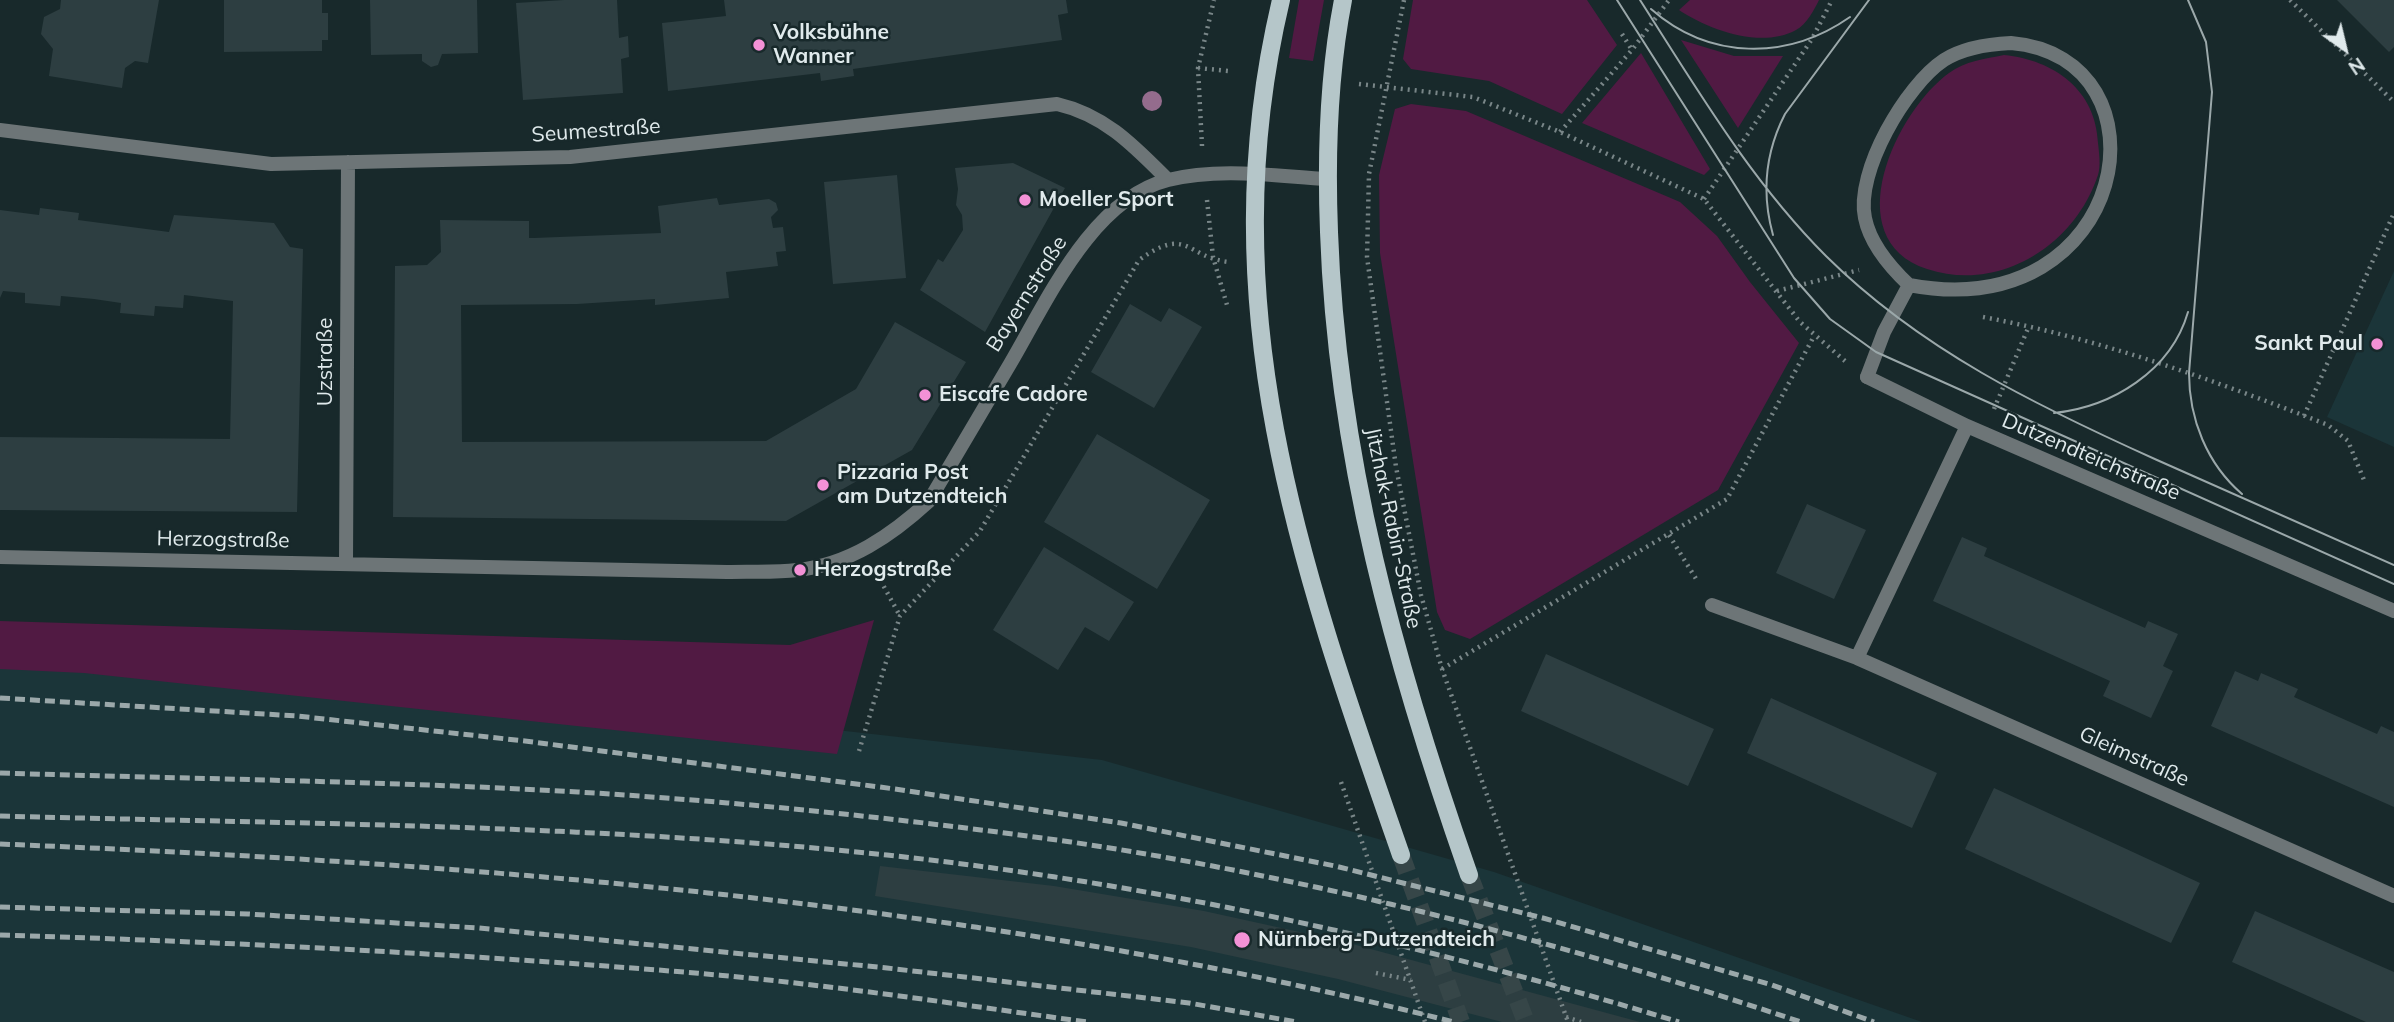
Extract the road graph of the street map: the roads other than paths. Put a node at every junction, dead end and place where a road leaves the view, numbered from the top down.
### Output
1 (1281, 0) edge
2 (1343, 0) edge
3 (0, 130) edge
4 (348, 162) junction
5 (1256, 174) junction
6 (1327, 179) junction
7 (1168, 180) junction
8 (1906, 290) junction
9 (1967, 426) junction
10 (863, 551) joint
11 (0, 557) edge
12 (346, 563) junction
13 (1712, 605) road end
14 (2394, 611) edge
15 (1857, 658) junction
16 (1401, 855) tunnel mouth
17 (1469, 875) tunnel mouth
18 (2394, 895) edge

1 - 5 main road
2 - 6 main road
3 - 4 street, Seumestraße
4 - 7 street, Seumestraße
4 - 12 street, Uzstraße
5 - 6 street, Bayernstraße
5 - 7 street, Bayernstraße
5 - 16 main road
6 - 17 main road, Jitzhak-Rabin-Straße
7 - 10 street, Bayernstraße
8 - 8 street
8 - 9 street, Dutzendteichstraße
9 - 14 street, Dutzendteichstraße
9 - 15 street
10 - 12 street, Herzogstraße
11 - 12 street, Herzogstraße
13 - 15 street, Gleimstraße
15 - 18 street, Gleimstraße

